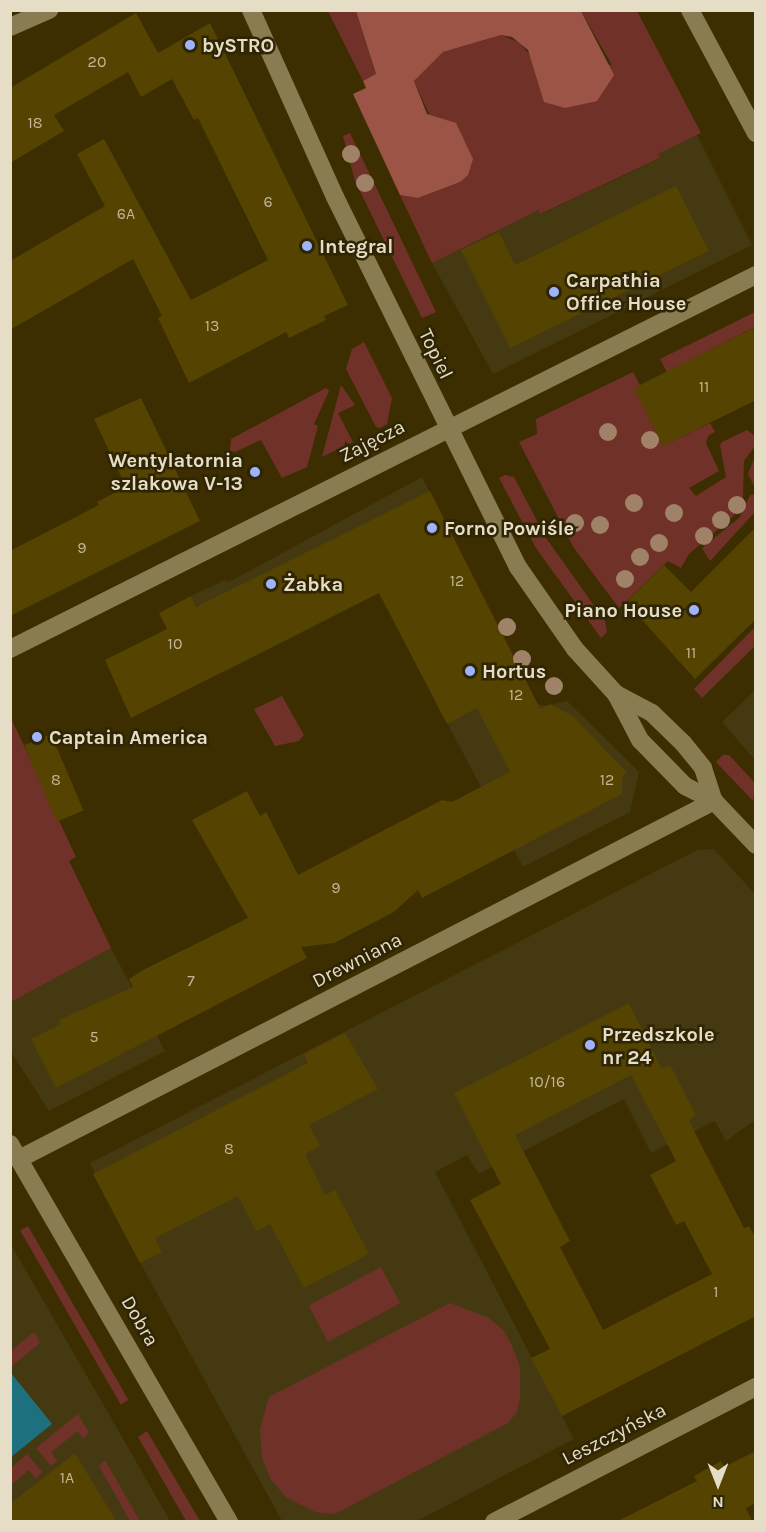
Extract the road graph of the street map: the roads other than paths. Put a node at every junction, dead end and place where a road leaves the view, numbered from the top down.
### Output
1 (252, 10) edge
2 (690, 10) edge
3 (43, 14) edge
4 (10, 27) edge
5 (10, 38) edge
6 (756, 133) edge
7 (756, 275) edge
8 (447, 429) junction
9 (10, 649) edge
10 (616, 694) junction
11 (714, 801) junction
12 (756, 845) edge
13 (15, 1152) edge
14 (756, 1387) edge
15 (229, 1521) edge
16 (494, 1521) edge

1 - 8 street, Topiel
2 - 6 street
3 - 4 street
3 - 5 street
7 - 8 street, Zajęcza
8 - 9 street, Zajęcza
8 - 10 street, Topiel
10 - 11 street, Topiel
10 - 11 street, Topiel
11 - 12 street, Topiel
11 - 13 street, Drewniana
13 - 15 street, Dobra
14 - 16 street, Leszczyńska

